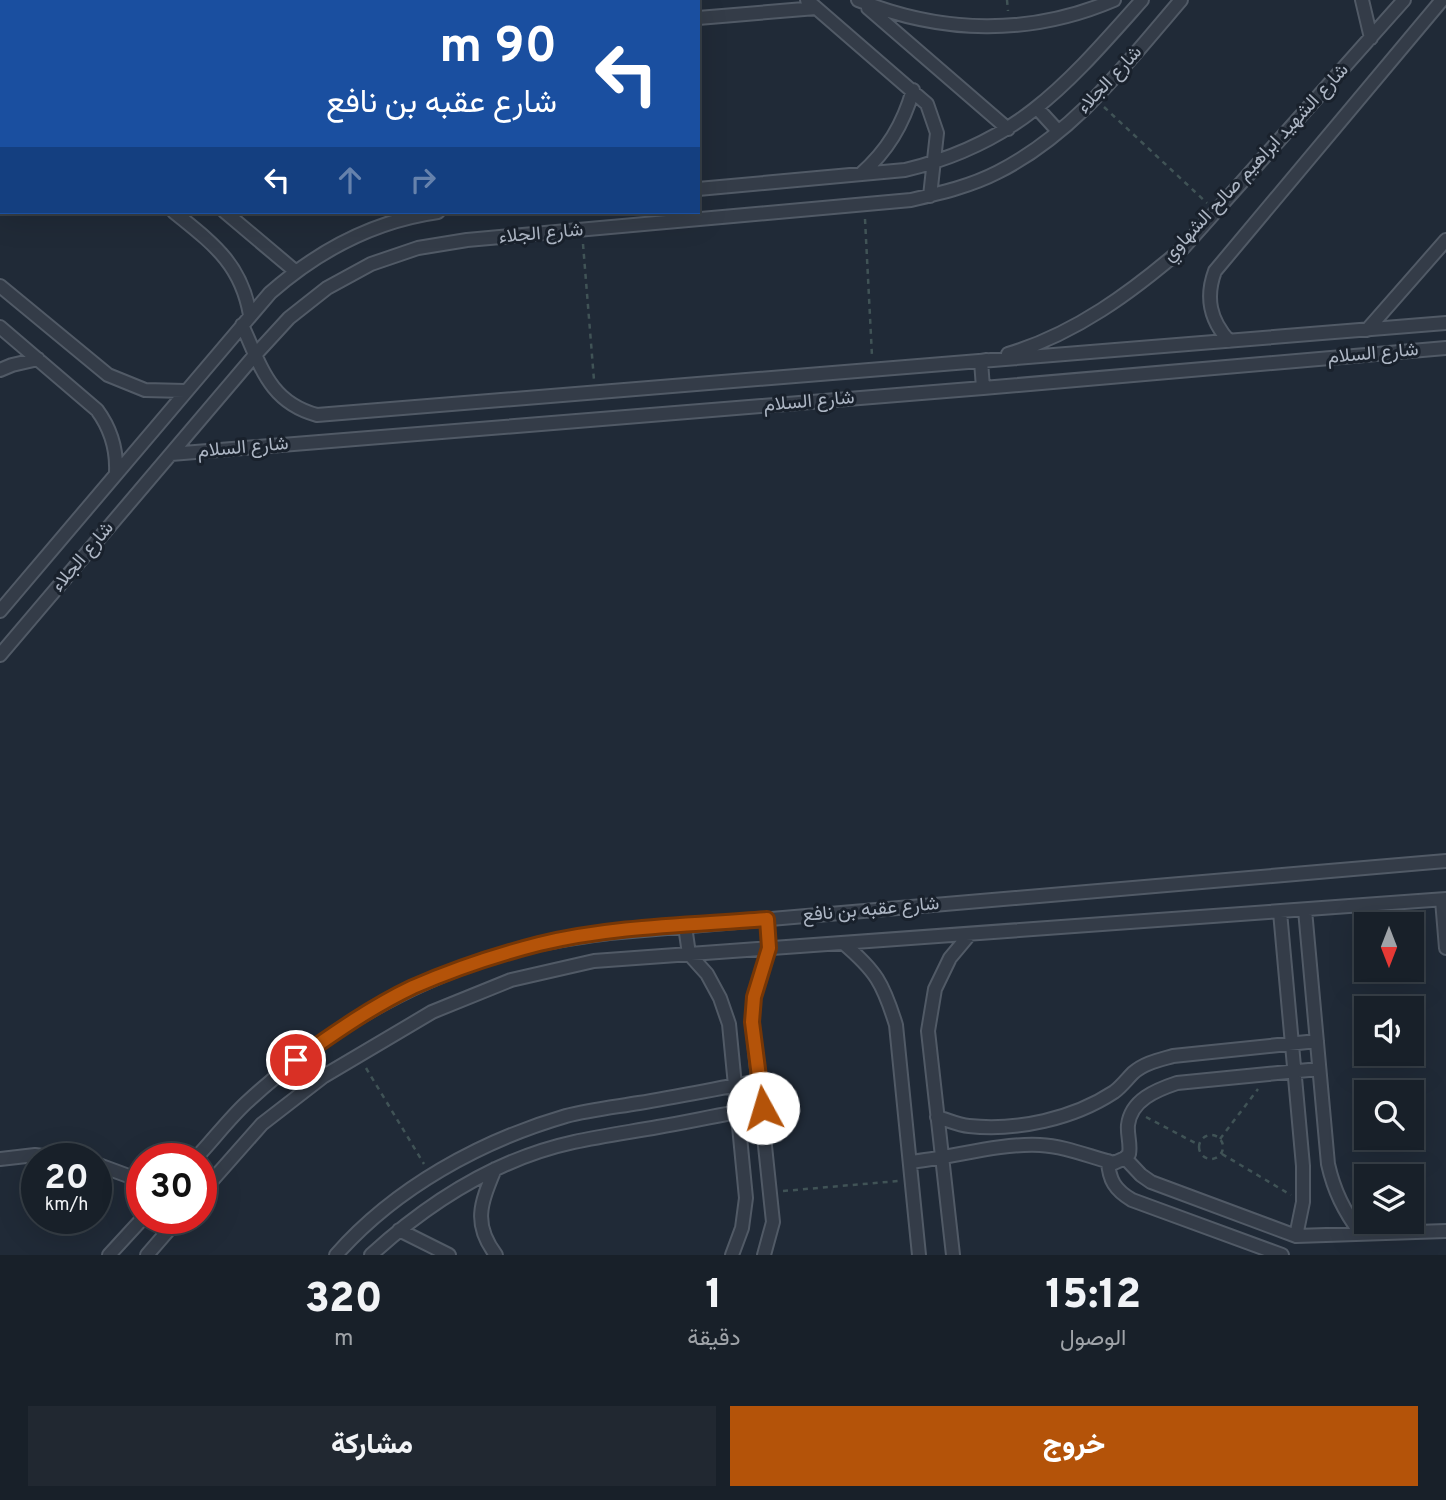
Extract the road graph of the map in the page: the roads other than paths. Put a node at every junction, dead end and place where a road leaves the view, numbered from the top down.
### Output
1 (858, 0) edge
2 (1114, 0) edge
3 (1142, 0) edge
4 (1181, 0) edge
5 (1362, 0) edge
6 (1404, 0) edge
7 (1442, 0) edge
8 (811, 4) edge
9 (700, 18) edge
10 (1371, 38) junction
11 (913, 90) junction
12 (1037, 108) junction
13 (1008, 129) junction
14 (1058, 131) junction
15 (932, 163) junction
16 (861, 174) junction
17 (700, 189) edge
18 (930, 195) junction
19 (176, 214) edge
20 (227, 214) edge
21 (428, 214) edge
22 (1446, 240) edge
23 (295, 271) junction
24 (0, 286) edge
25 (246, 320) junction
26 (1446, 323) edge
27 (0, 327) edge
28 (1367, 330) junction
29 (1229, 341) junction
30 (1446, 348) edge
31 (255, 355) junction
32 (38, 359) junction
33 (981, 361) junction
34 (0, 370) edge
35 (983, 388) junction
36 (185, 391) junction
37 (171, 454) junction
38 (116, 472) junction
39 (0, 611) edge
40 (0, 655) edge
41 (1446, 861) edge
42 (1444, 900) edge
43 (1305, 909) junction
44 (1280, 912) junction
45 (767, 919) junction
46 (685, 926) junction
47 (970, 934) junction
48 (843, 943) junction
49 (769, 948) junction
50 (1446, 948) edge
51 (689, 954) junction
52 (1317, 1041) junction
53 (1292, 1043) junction
54 (1319, 1069) junction
55 (1294, 1072) junction
56 (760, 1081) junction
57 (736, 1085) junction
58 (1116, 1091) junction
59 (763, 1108) junction
60 (1133, 1110) junction
61 (738, 1112) junction
62 (937, 1117) junction
63 (210, 1143) edge
64 (21, 1157) edge
65 (1125, 1158) junction
66 (0, 1159) edge
67 (941, 1159) junction
68 (1108, 1161) junction
69 (910, 1162) junction
70 (495, 1169) junction
71 (217, 1175) edge
72 (1354, 1225) edge
73 (399, 1230) junction
74 (1446, 1231) edge
75 (1424, 1232) edge
76 (128, 1234) edge
77 (165, 1234) edge
78 (1361, 1234) edge
79 (1296, 1236) junction
80 (109, 1255) edge
81 (147, 1255) edge
82 (336, 1255) edge
83 (371, 1255) edge
84 (449, 1255) edge
85 (496, 1255) edge
86 (732, 1255) edge
87 (764, 1255) edge
88 (919, 1255) edge
89 (953, 1255) edge
90 (1282, 1255) edge

1 - 2 street
1 - 13 street
3 - 12 street, شارع الجلاء
4 - 14 street, شارع الجلاء
5 - 10 street
6 - 10 street, شارع الشهيد ابراهيم صالح الشهاوي
7 - 29 street, شارع الشهيد ابراهيم صالح الشهاوي
8 - 9 street
8 - 11 street
10 - 33 street, شارع الشهيد ابراهيم صالح الشهاوي
11 - 15 street
11 - 16 street
12 - 13 street, شارع الجلاء
12 - 14 street
13 - 15 street, شارع الجلاء
14 - 18 street, شارع الجلاء
15 - 16 street, شارع الجلاء
15 - 18 street
16 - 17 street, شارع الجلاء
18 - 31 street, شارع الجلاء
19 - 25 street, شارع السلام
20 - 23 street
21 - 23 street, شارع الجلاء
22 - 28 street
23 - 25 street, شارع الجلاء
24 - 36 street
25 - 31 street, شارع السلام
25 - 36 street, شارع الجلاء
26 - 28 street, شارع السلام
27 - 32 street
28 - 29 street, شارع السلام
29 - 33 street, شارع السلام
30 - 35 street, شارع السلام
31 - 33 street, شارع السلام
31 - 37 street, شارع الجلاء
32 - 34 street
32 - 38 street
33 - 35 street
35 - 37 street, شارع السلام
36 - 38 street, شارع الجلاء
37 - 40 street, شارع الجلاء
38 - 39 street, شارع الجلاء
41 - 45 street, شارع عقبه بن نافع
42 - 43 street, شارع عقبه بن نافع
42 - 50 street
43 - 44 street, شارع عقبه بن نافع
43 - 52 street
44 - 47 street, شارع عقبه بن نافع
44 - 53 street
45 - 46 street, شارع عقبه بن نافع
45 - 49 street
46 - 51 street
46 - 63 street, شارع عقبه بن نافع
47 - 48 street, شارع عقبه بن نافع
47 - 62 street
48 - 49 street, شارع عقبه بن نافع
48 - 69 street
49 - 51 street, شارع عقبه بن نافع
49 - 56 street
51 - 57 street
51 - 71 street, شارع عقبه بن نافع
52 - 53 street
52 - 54 street
53 - 55 street
53 - 58 street
54 - 55 street
54 - 72 street
55 - 60 street
55 - 79 street
56 - 57 street
56 - 59 street
57 - 61 street
57 - 82 street
58 - 60 street
58 - 62 street
59 - 61 street
59 - 87 street
60 - 65 street
61 - 70 street
61 - 86 street
62 - 67 street
64 - 66 street
65 - 68 street
65 - 79 street
67 - 68 street
67 - 69 street
67 - 89 street
68 - 90 street
69 - 88 street
70 - 73 street
70 - 85 street
73 - 83 street
73 - 84 street
74 - 75 street
76 - 80 street
77 - 81 street
78 - 79 street

